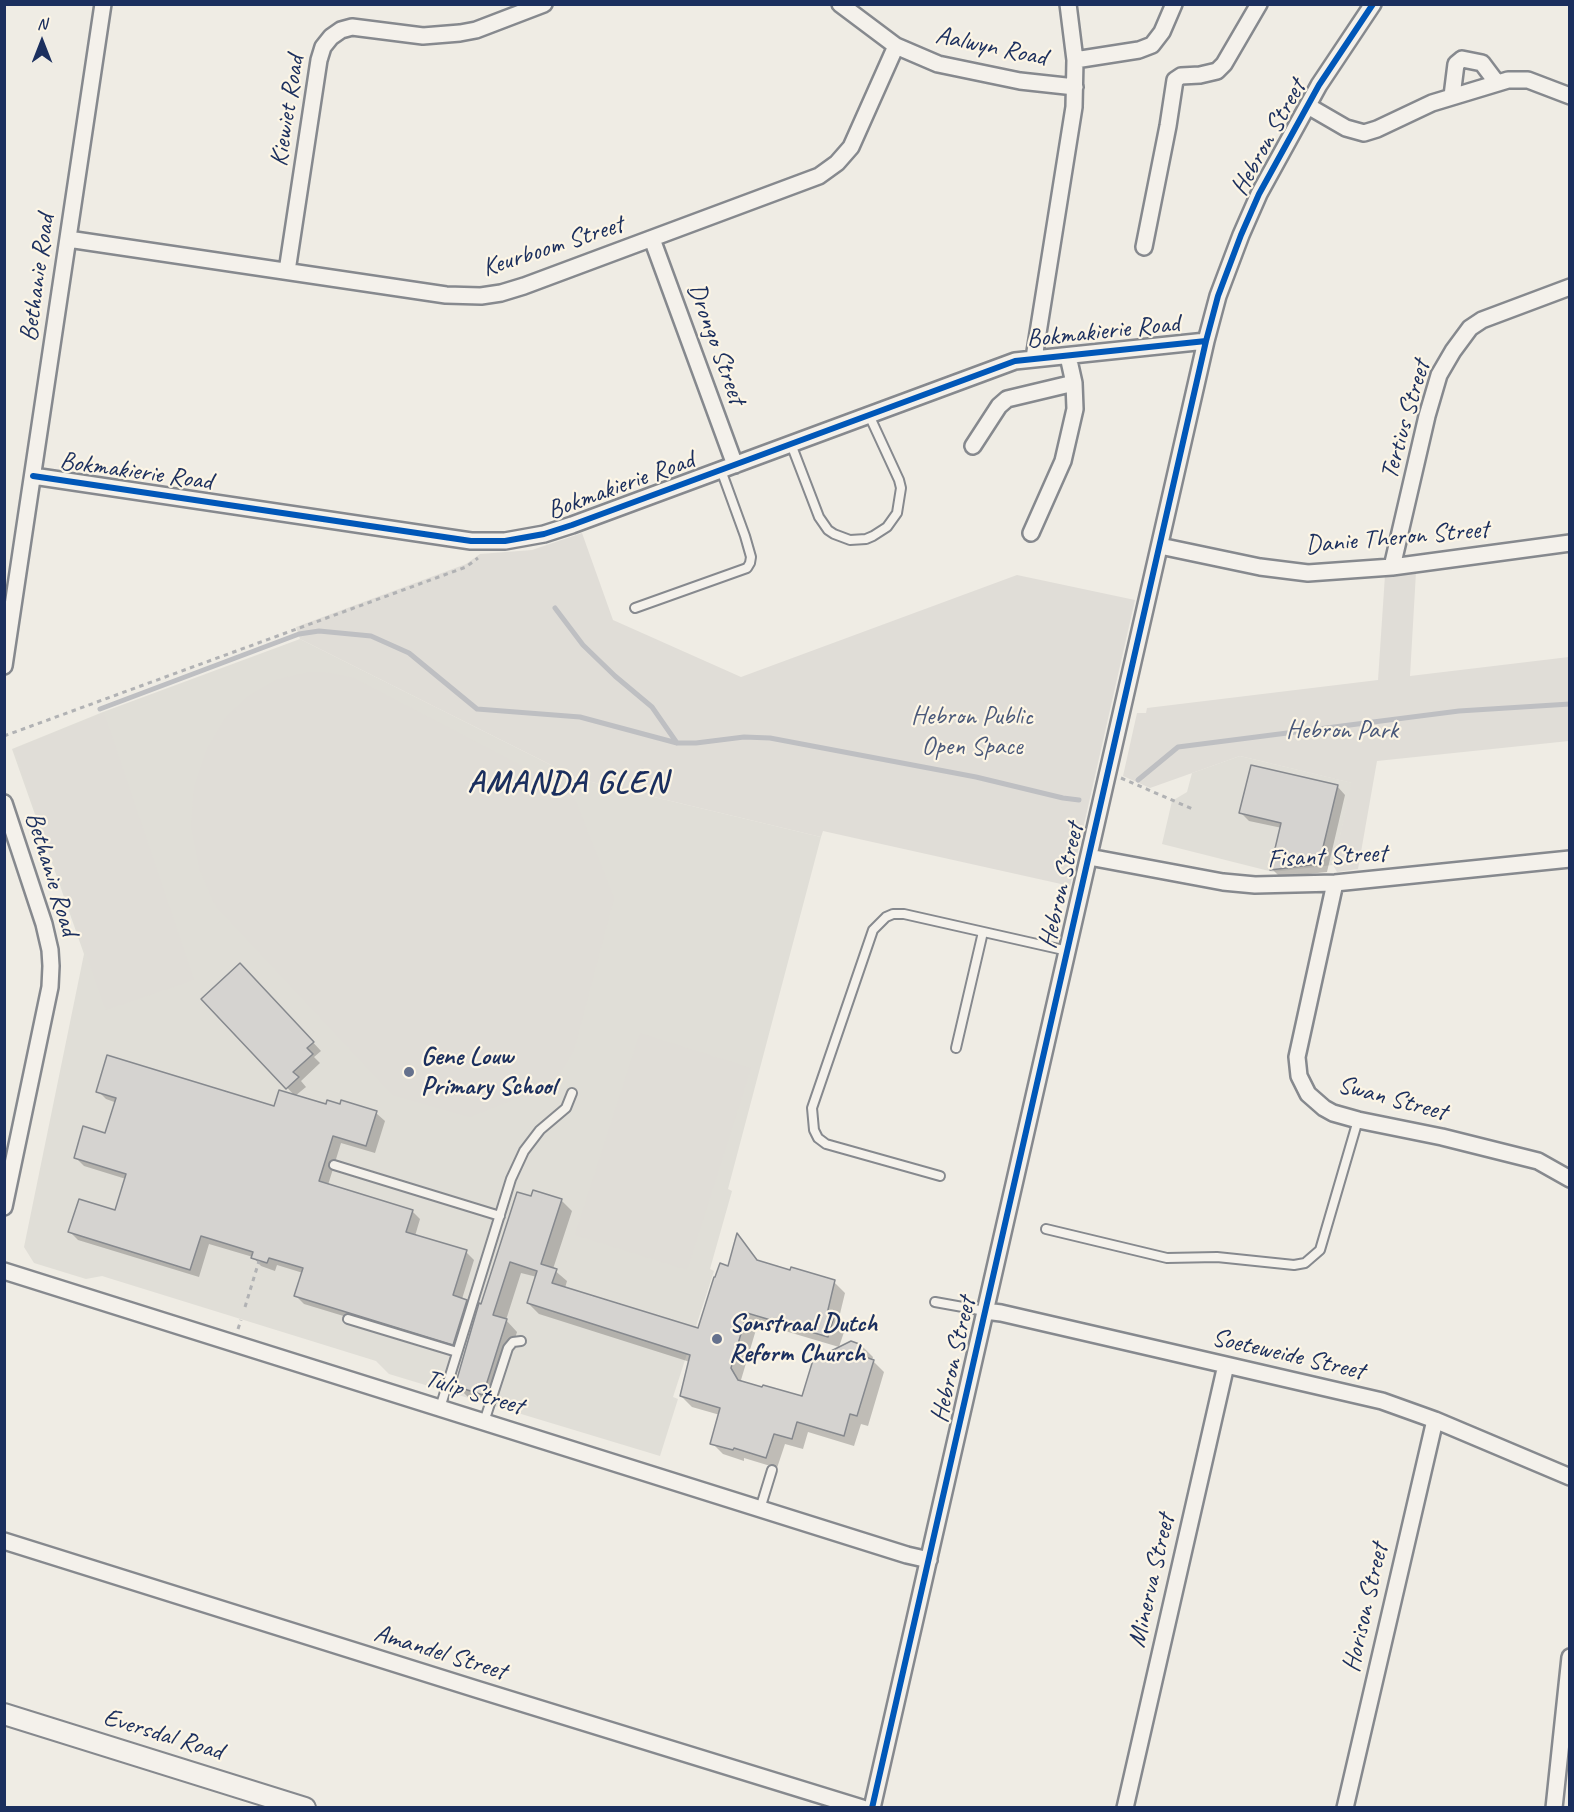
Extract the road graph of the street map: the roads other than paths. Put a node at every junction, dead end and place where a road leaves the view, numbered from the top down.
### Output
1 (103, 4) edge
2 (544, 4) edge
3 (840, 4) edge
4 (1068, 4) edge
5 (1174, 4) edge
6 (1259, 4) edge
7 (1373, 4) edge
8 (896, 46) junction
9 (1075, 60) junction
10 (1497, 83) junction
11 (1076, 87) junction
12 (1452, 96) junction
13 (1569, 96) edge
14 (1308, 106) junction
15 (68, 239) junction
16 (652, 239) junction
17 (1144, 247) dead end
18 (287, 271) junction
19 (1569, 287) edge
20 (1206, 341) junction
21 (1068, 356) junction
22 (1034, 358) junction
23 (1074, 383) junction
24 (869, 415) junction
25 (791, 444) junction
26 (973, 446) dead end
27 (728, 467) junction
28 (33, 476) junction
29 (1031, 534) dead end
30 (1569, 543) edge
31 (1160, 546) junction
32 (1392, 567) junction
33 (635, 608) dead end
34 (6, 648) edge
35 (4, 666) edge
36 (4, 802) edge
37 (1089, 856) junction
38 (1569, 859) edge
39 (1335, 883) junction
40 (983, 932) junction
41 (1068, 951) junction
42 (956, 1048) dead end
43 (572, 1093) dead end
44 (1358, 1120) junction
45 (334, 1164) dead end
46 (940, 1176) dead end
47 (1569, 1179) edge
48 (4, 1207) edge
49 (500, 1216) junction
50 (1046, 1229) dead end
51 (4, 1271) edge
52 (935, 1302) dead end
53 (985, 1311) junction
54 (348, 1319) dead end
55 (521, 1341) dead end
56 (457, 1353) junction
57 (1226, 1365) junction
58 (440, 1408) junction
59 (1435, 1420) junction
60 (484, 1422) junction
61 (772, 1470) dead end
62 (1569, 1477) edge
63 (760, 1509) junction
64 (4, 1540) edge
65 (929, 1560) junction
66 (1569, 1657) edge
67 (4, 1713) edge
68 (305, 1808) edge
69 (862, 1808) edge
70 (872, 1808) edge
71 (1125, 1808) edge
72 (1345, 1808) edge
73 (1554, 1808) edge

1 - 15 street, Bethanie Road
2 - 18 street, Kiewiet Road
3 - 8 street, Aalwyn Road
4 - 9 street, Bokmakierie Road
5 - 9 street
6 - 17 street
7 - 14 street, Hebron Street
8 - 11 street, Aalwyn Road
8 - 16 street, Keurboom Street
9 - 11 street, Bokmakierie Road
10 - 12 street
10 - 12 street
10 - 13 street
11 - 22 street, Bokmakierie Road
12 - 14 street
14 - 20 street, Hebron Street
15 - 18 street, Keurboom Street
15 - 28 street, Bethanie Road
16 - 18 street, Keurboom Street
16 - 27 street, Drongo Street
19 - 32 street, Tertius Street
20 - 21 street, Bokmakierie Road
20 - 31 street, Hebron Street
21 - 22 street, Bokmakierie Road
21 - 23 street
22 - 24 street, Bokmakierie Road
23 - 26 street
23 - 29 street
24 - 25 street, Bokmakierie Road
24 - 25 lane
25 - 27 street, Bokmakierie Road
27 - 28 street, Bokmakierie Road
27 - 33 lane
28 - 34 street, Bethanie Road
30 - 32 street, Danie Theron Street
31 - 32 street, Danie Theron Street
31 - 37 street, Hebron Street
34 - 35 street, Bethanie Road
36 - 48 street, Bethanie Road
37 - 39 street, Fisant Street
37 - 41 street, Hebron Street
38 - 39 street, Fisant Street
39 - 44 street, Swan Street
40 - 41 lane
40 - 42 lane
40 - 46 lane
41 - 53 street, Hebron Street
43 - 49 lane
44 - 47 street, Swan Street
44 - 50 lane
45 - 49 lane
49 - 56 lane
51 - 58 street, Tulip Street
52 - 53 lane
53 - 57 street, Soeteweide Street
53 - 65 street, Hebron Street
54 - 56 lane
55 - 60 lane
56 - 58 lane
57 - 59 street, Soeteweide Street
57 - 71 street, Minerva Street
58 - 60 street, Tulip Street
59 - 62 street, Soeteweide Street
59 - 72 street, Horison Street
60 - 63 street, Tulip Street
61 - 63 lane
63 - 65 street, Tulip Street
64 - 69 street, Amandel Street
65 - 70 street, Hebron Street
66 - 73 street
67 - 68 street, Eversdal Road

